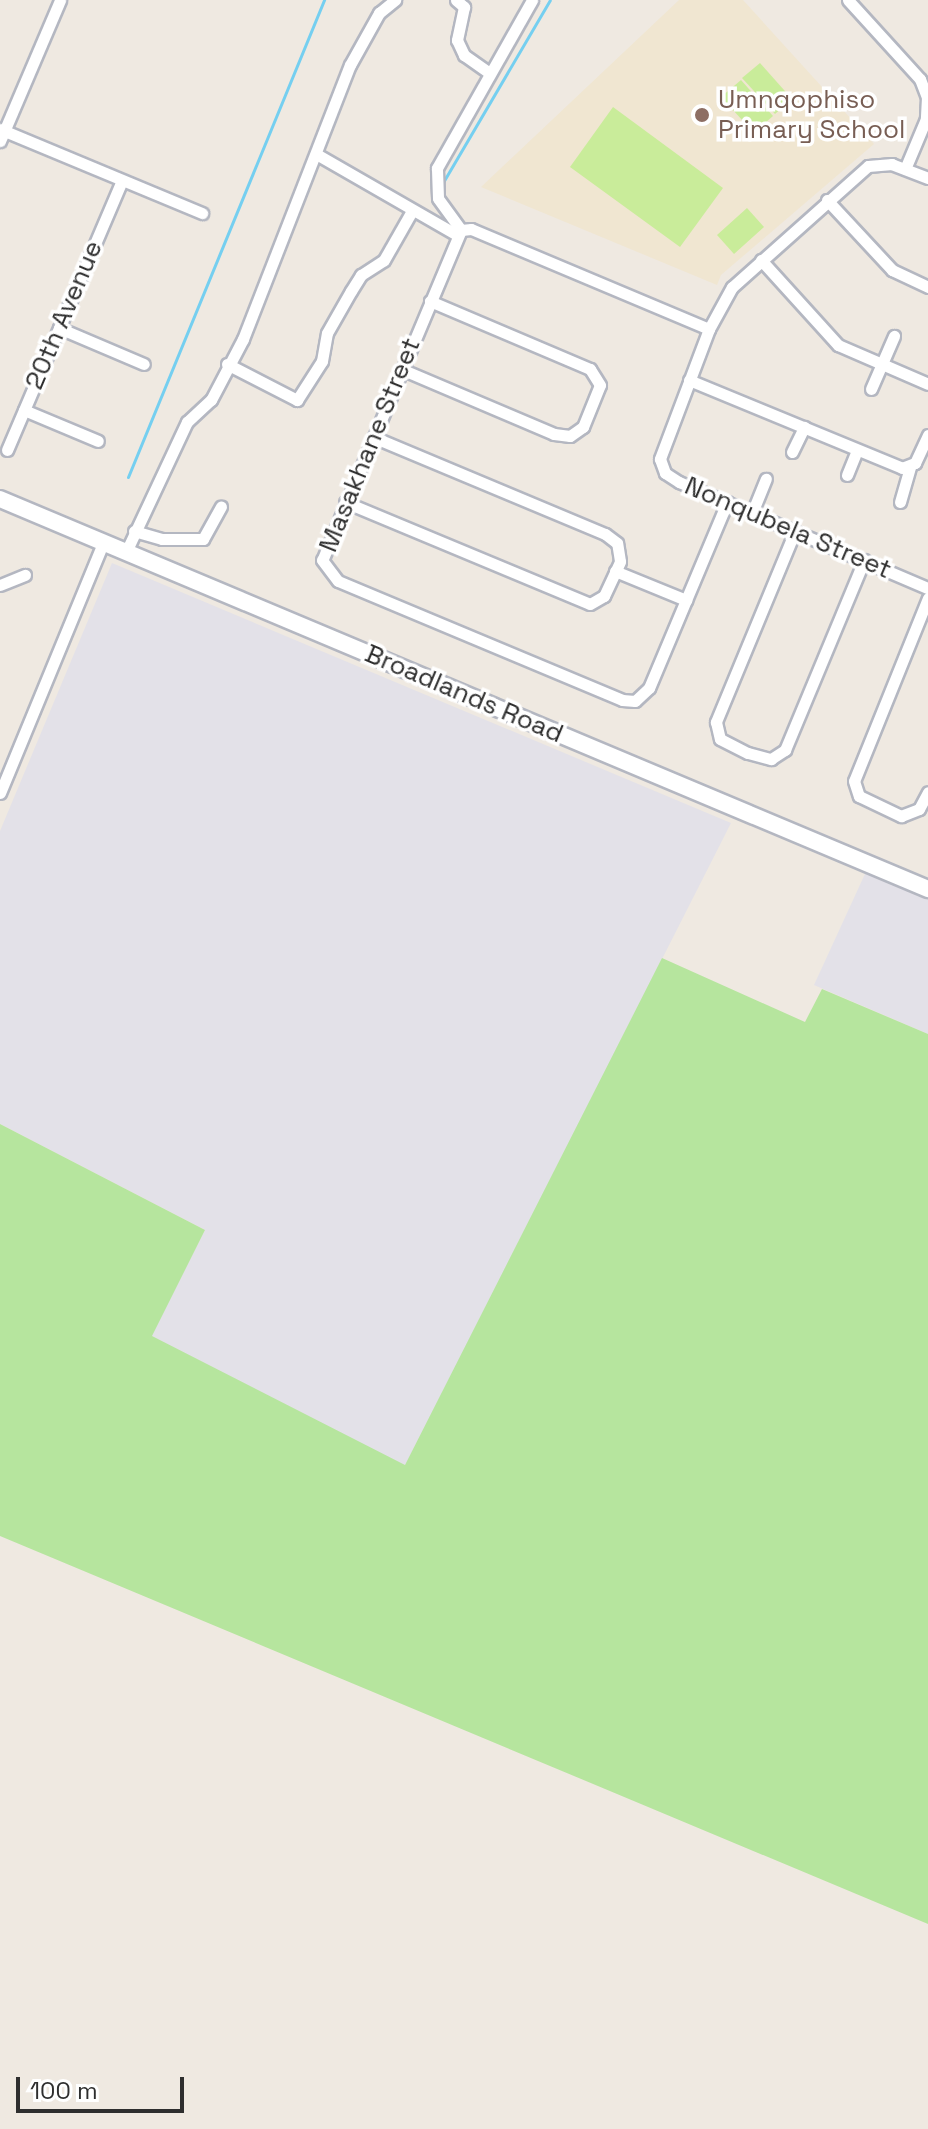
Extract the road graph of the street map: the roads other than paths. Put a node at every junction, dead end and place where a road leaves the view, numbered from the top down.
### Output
1 (60, 0) edge
2 (395, 0) edge
3 (456, 0) edge
4 (532, 0) edge
5 (848, 0) edge
6 (488, 72) junction
7 (2, 134) edge
8 (318, 155) junction
9 (905, 169) junction
10 (928, 178) edge
11 (122, 180) junction
12 (827, 200) junction
13 (412, 211) junction
14 (202, 213) dead end
15 (459, 233) junction
16 (761, 260) junction
17 (928, 287) edge
18 (430, 301) junction
19 (59, 328) junction
20 (709, 329) junction
21 (894, 336) dead end
22 (144, 364) dead end
23 (227, 364) junction
24 (881, 364) junction
25 (401, 369) junction
26 (689, 380) junction
27 (928, 384) edge
28 (871, 389) dead end
29 (24, 410) junction
30 (804, 427) junction
31 (928, 435) edge
32 (373, 437) junction
33 (98, 441) dead end
34 (7, 450) dead end
35 (857, 450) junction
36 (792, 452) dead end
37 (924, 455) edge
38 (906, 468) junction
39 (847, 475) dead end
40 (766, 479) dead end
41 (0, 499) edge
42 (345, 502) junction
43 (727, 502) junction
44 (900, 502) dead end
45 (221, 507) dead end
46 (752, 513) junction
47 (134, 531) junction
48 (795, 531) junction
49 (103, 543) junction
50 (126, 552) junction
51 (864, 560) junction
52 (615, 571) junction
53 (25, 575) dead end
54 (0, 585) edge
55 (928, 588) edge
56 (928, 598) edge
57 (686, 600) junction
58 (928, 792) edge
59 (0, 793) edge
60 (928, 889) edge

1 - 7 street
2 - 8 street
3 - 6 street
4 - 6 street
5 - 9 street
6 - 15 street
7 - 11 street
8 - 13 street
8 - 23 street
9 - 10 street, Nonqubela Street
9 - 12 street, Nonqubela Street
11 - 14 street
11 - 19 street, 20th Avenue
12 - 16 street, Nonqubela Street
12 - 17 street
13 - 15 street
13 - 23 street
15 - 18 street, Masakhane Street
15 - 20 street
16 - 20 street, Nonqubela Street
16 - 24 street
18 - 25 street, Masakhane Street
18 - 25 street
19 - 22 street
19 - 29 street, 20th Avenue
20 - 26 street, Nonqubela Street
21 - 24 street
23 - 47 street
24 - 27 street
24 - 28 street
25 - 32 street, Masakhane Street
26 - 30 street
26 - 43 street, Nonqubela Street
29 - 33 street
29 - 34 street, 20th Avenue
30 - 35 street
30 - 36 street
31 - 37 street
32 - 42 street, Masakhane Street
32 - 52 street
35 - 38 street
35 - 39 street
37 - 38 street
38 - 44 street
40 - 46 street
41 - 49 main road, Broadlands Road
42 - 52 street
42 - 57 street, Masakhane Street
43 - 46 street, Nonqubela Street
43 - 57 street, Masakhane Street
45 - 47 street
46 - 48 street, Nonqubela Street
47 - 50 street
48 - 51 street, Nonqubela Street
48 - 51 street
49 - 50 main road, Broadlands Road
49 - 59 street
50 - 60 main road, Broadlands Road
51 - 55 street, Nonqubela Street
52 - 57 street
53 - 54 street
56 - 58 street

